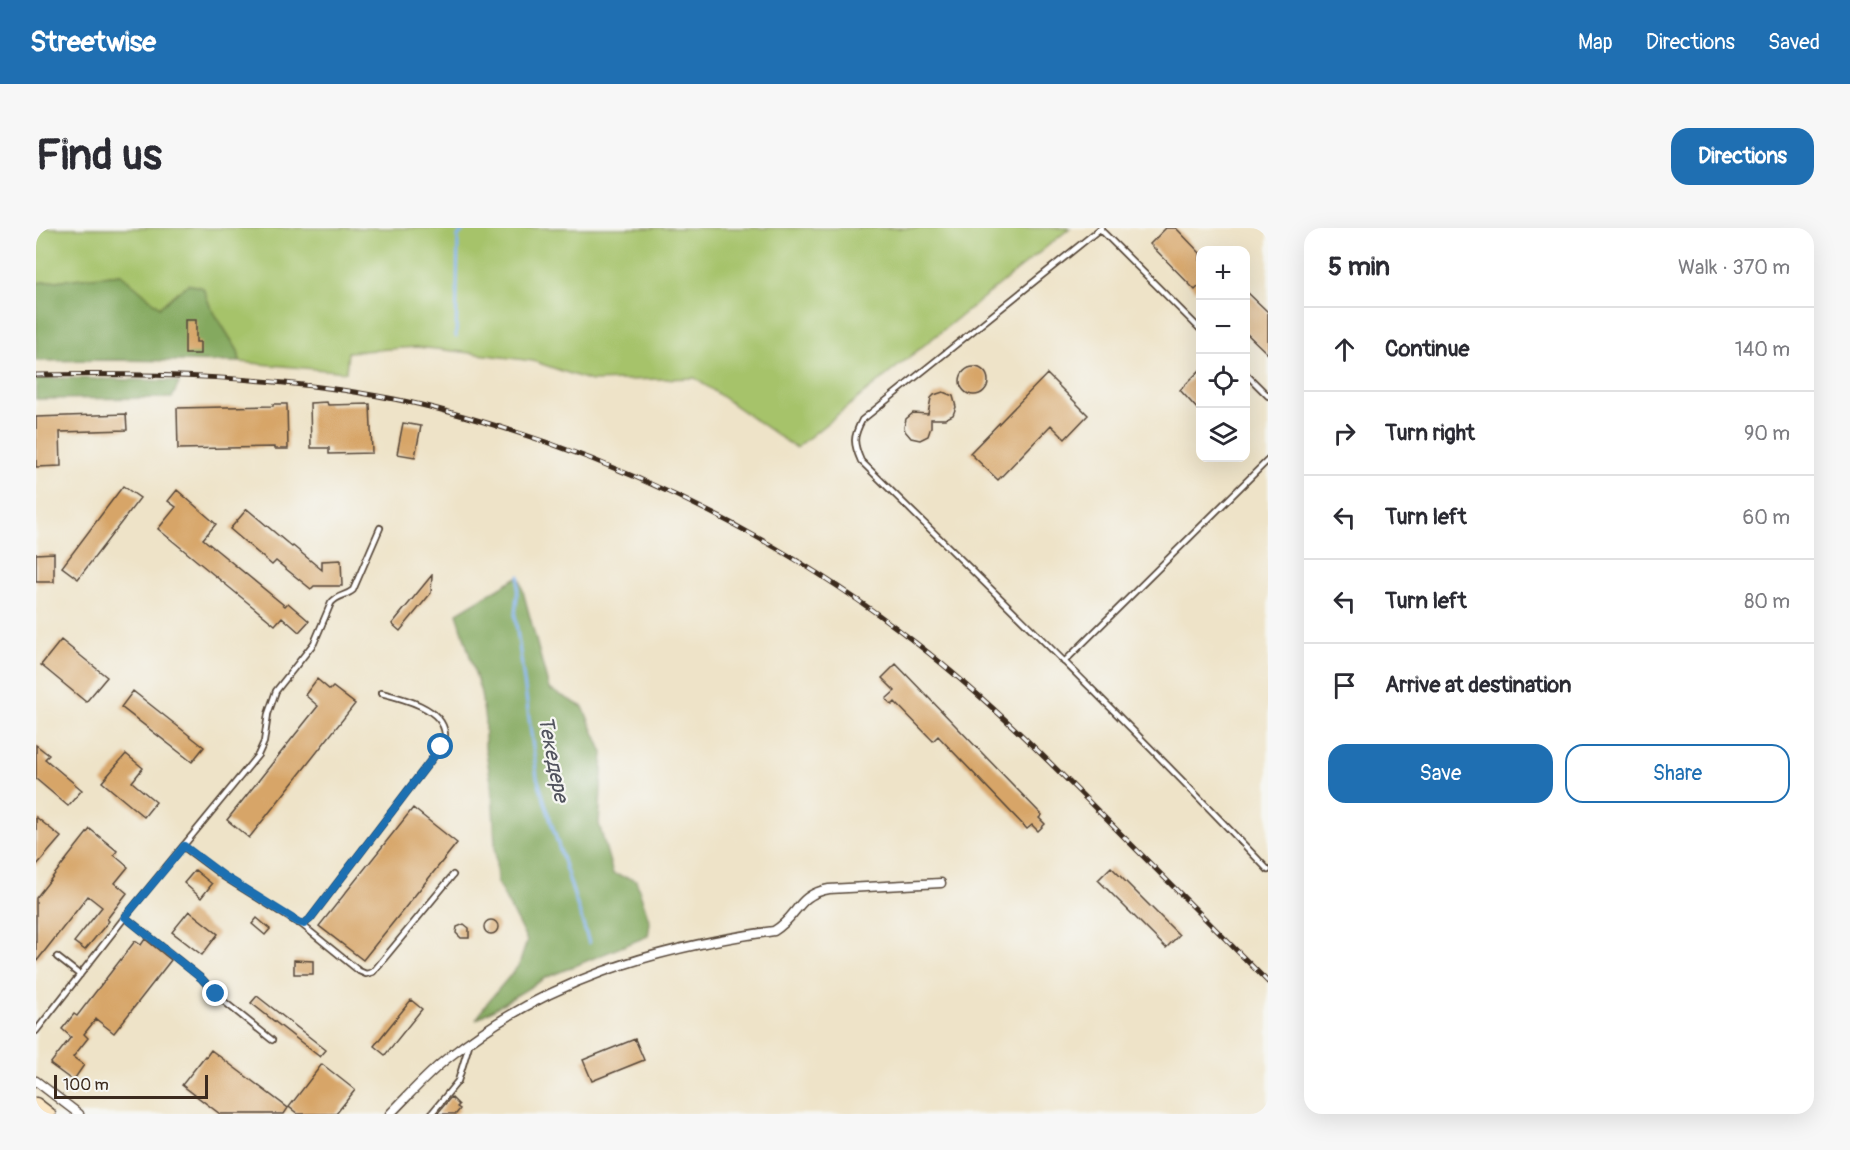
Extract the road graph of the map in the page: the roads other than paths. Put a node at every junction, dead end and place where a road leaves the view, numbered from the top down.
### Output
1 (1101, 228) edge
2 (1196, 325) edge
3 (1250, 379) edge
4 (1268, 396) edge
5 (1268, 460) edge
6 (380, 528) dead end
7 (1064, 662) junction
8 (381, 693) dead end
9 (184, 846) junction
10 (1268, 870) edge
11 (453, 875) dead end
12 (941, 884) dead end
13 (125, 917) junction
14 (298, 922) junction
15 (57, 957) dead end
16 (80, 975) junction
17 (36, 1031) edge
18 (272, 1040) dead end
19 (470, 1041) junction
20 (36, 1081) edge
21 (36, 1104) edge
22 (49, 1114) edge
23 (79, 1114) edge
24 (390, 1114) edge
25 (430, 1114) edge

1 - 2 lane
1 - 7 lane
3 - 4 lane
5 - 7 lane
6 - 9 lane
7 - 10 lane
8 - 14 lane
9 - 13 lane
9 - 14 lane
11 - 14 lane
12 - 19 street
13 - 16 lane
13 - 18 lane
15 - 16 lane
16 - 17 lane
19 - 24 street
19 - 25 lane
20 - 23 street
21 - 22 main road

